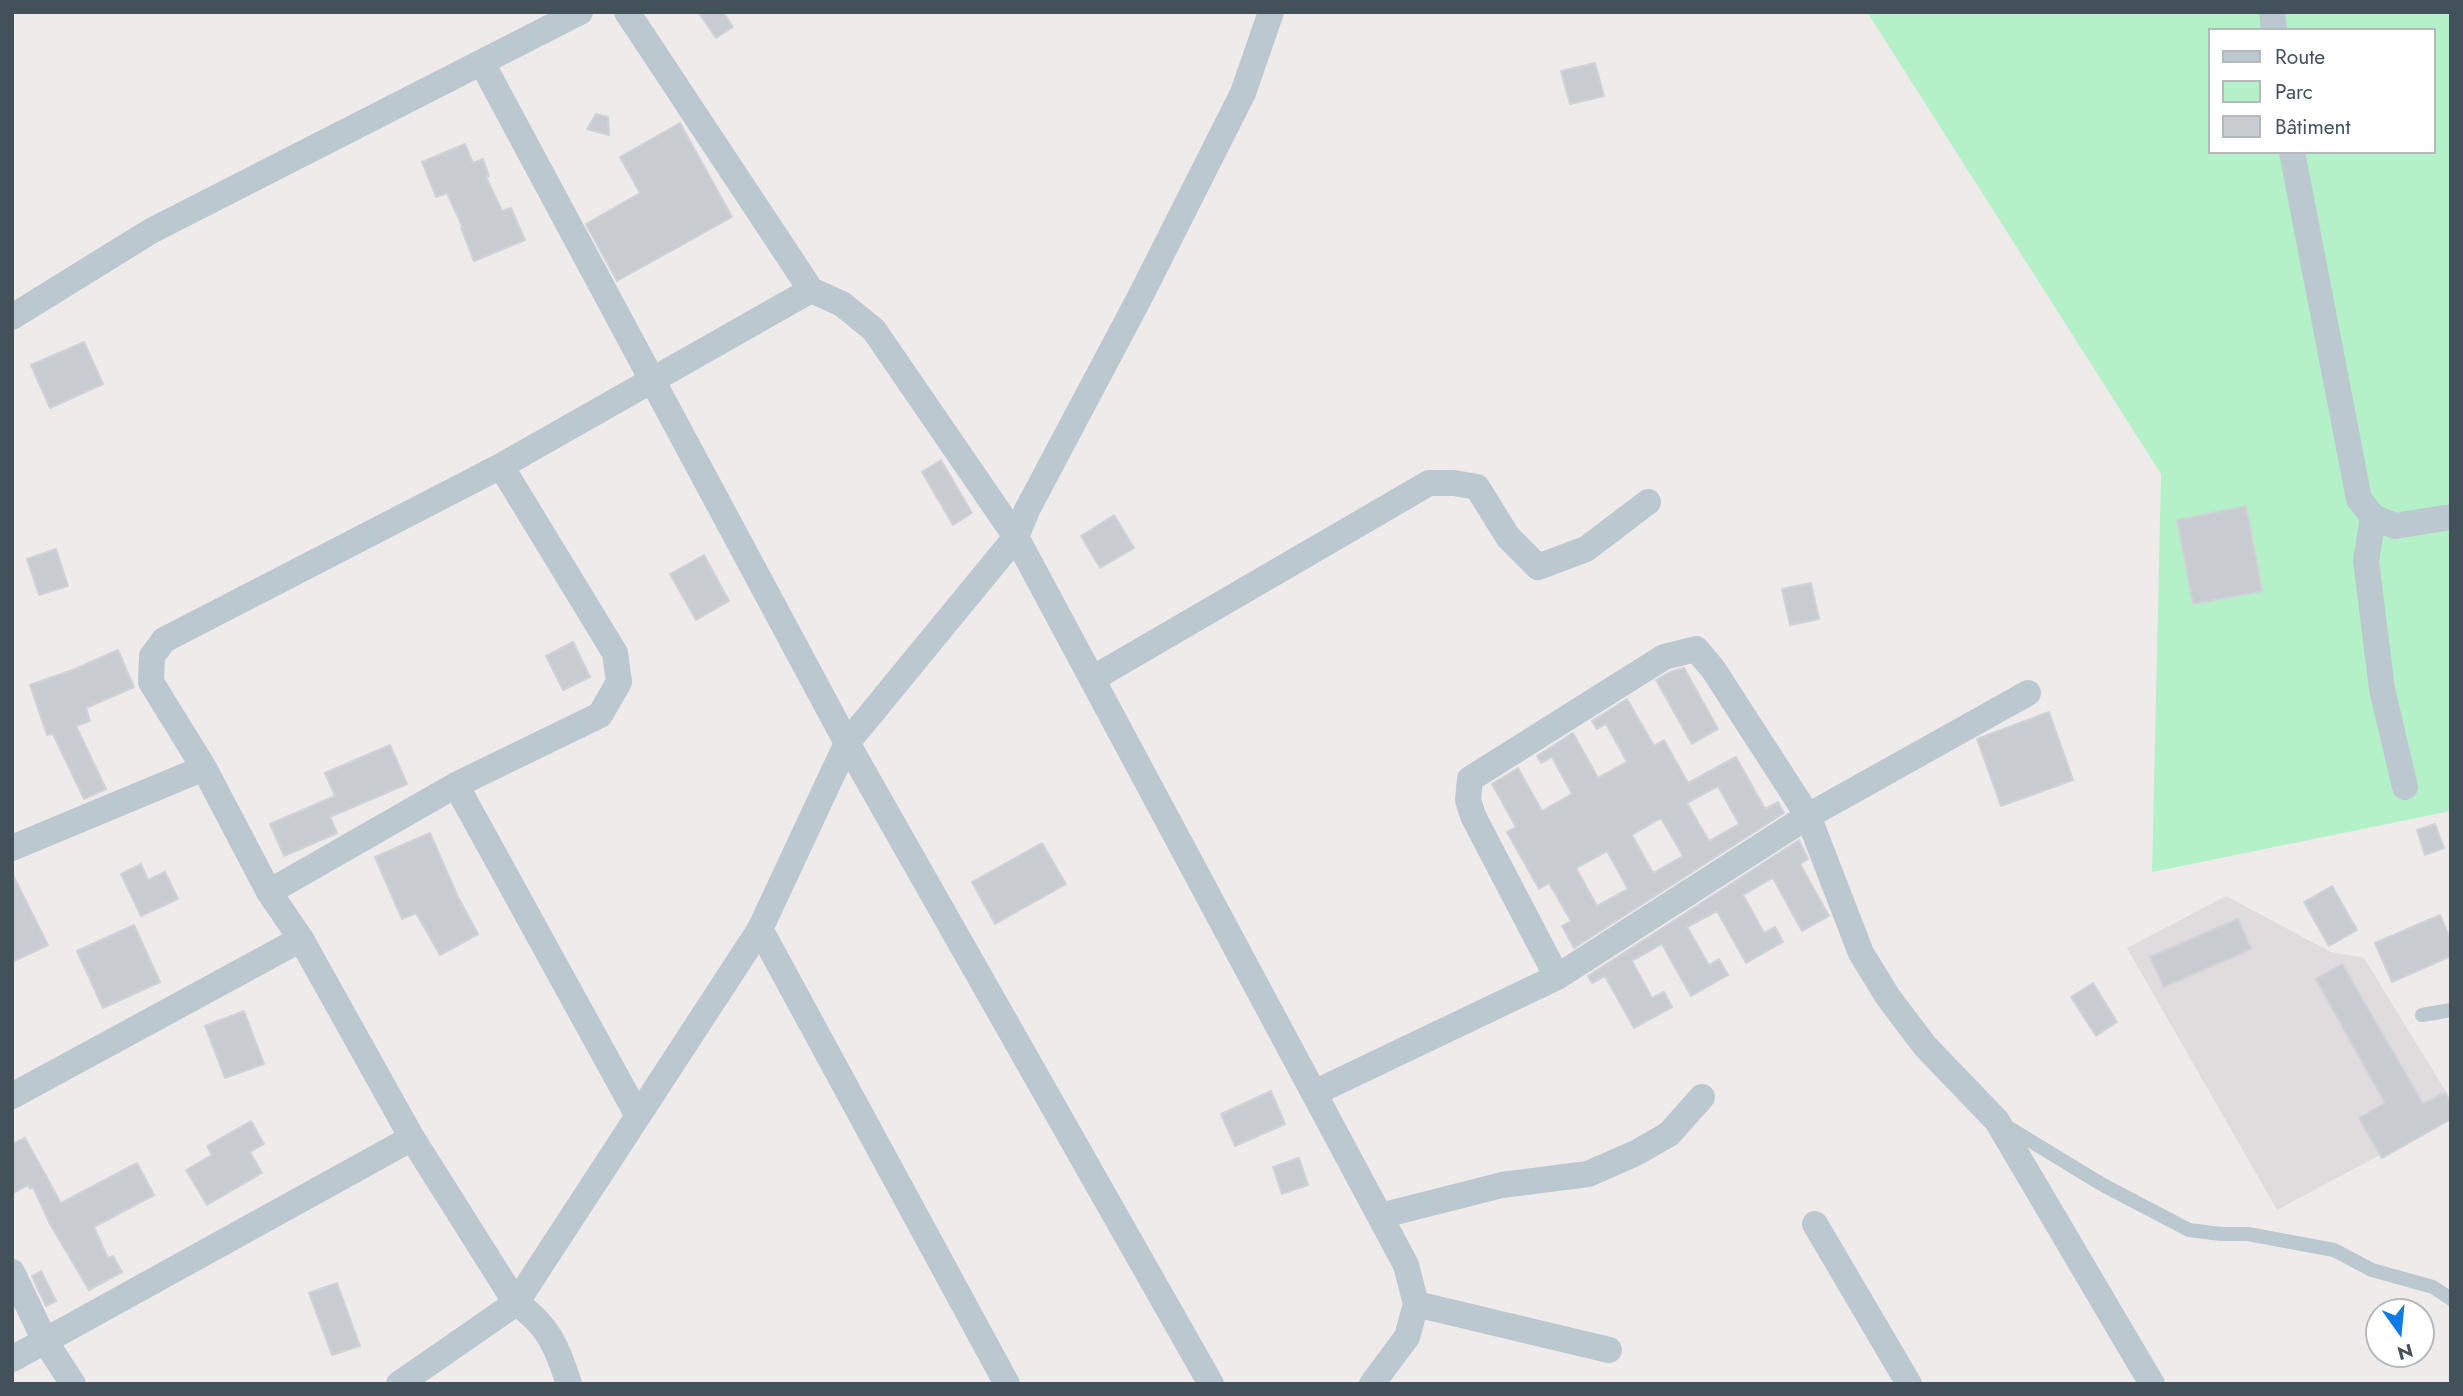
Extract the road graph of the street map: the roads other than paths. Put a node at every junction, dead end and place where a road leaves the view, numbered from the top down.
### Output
1 (580, 12) edge
2 (626, 12) edge
3 (1272, 12) edge
4 (482, 63) junction
5 (2292, 154) edge
6 (811, 290) junction
7 (12, 317) edge
8 (652, 380) junction
9 (501, 466) junction
10 (1648, 502) dead end
11 (2373, 517) junction
12 (2451, 517) edge
13 (1016, 537) junction
14 (1092, 679) junction
15 (2028, 693) dead end
16 (847, 743) junction
17 (204, 768) junction
18 (456, 785) junction
19 (2405, 787) dead end
20 (1808, 816) junction
21 (12, 848) edge
22 (269, 892) junction
23 (760, 929) junction
24 (301, 939) junction
25 (1557, 977) junction
26 (2451, 1010) edge
27 (2422, 1015) dead end
28 (1314, 1093) junction
29 (12, 1096) edge
30 (1702, 1097) dead end
31 (638, 1116) junction
32 (1997, 1121) junction
33 (412, 1138) junction
34 (1380, 1216) junction
35 (1815, 1224) dead end
36 (12, 1272) edge
37 (2451, 1299) edge
38 (516, 1303) junction
39 (1416, 1304) junction
40 (45, 1341) junction
41 (1609, 1350) dead end
42 (12, 1359) edge
43 (73, 1384) edge
44 (399, 1384) edge
45 (569, 1384) edge
46 (1007, 1384) edge
47 (1211, 1384) edge
48 (1372, 1384) edge
49 (1909, 1384) edge
50 (2152, 1384) edge

1 - 4 street
2 - 6 street
3 - 13 street
4 - 7 street
4 - 8 street
5 - 11 street
6 - 8 street
6 - 13 street
8 - 9 street
8 - 16 street
9 - 17 street
9 - 18 street
10 - 14 street
11 - 12 street
11 - 19 street
13 - 14 street
13 - 16 street
14 - 28 street
15 - 20 street
16 - 23 street
16 - 47 street
17 - 21 street
17 - 22 street
18 - 22 street
18 - 31 street
20 - 25 street
20 - 25 street
20 - 32 street
22 - 24 street
23 - 31 street
23 - 46 street
24 - 29 street
24 - 33 street
25 - 28 street
26 - 27 lane
28 - 34 street
30 - 34 street
31 - 38 street
32 - 37 lane
32 - 50 street
33 - 38 street
33 - 40 street
34 - 39 street
35 - 49 street
36 - 40 street
38 - 44 street
38 - 45 street
39 - 41 street
39 - 48 street
40 - 42 street
40 - 43 street

